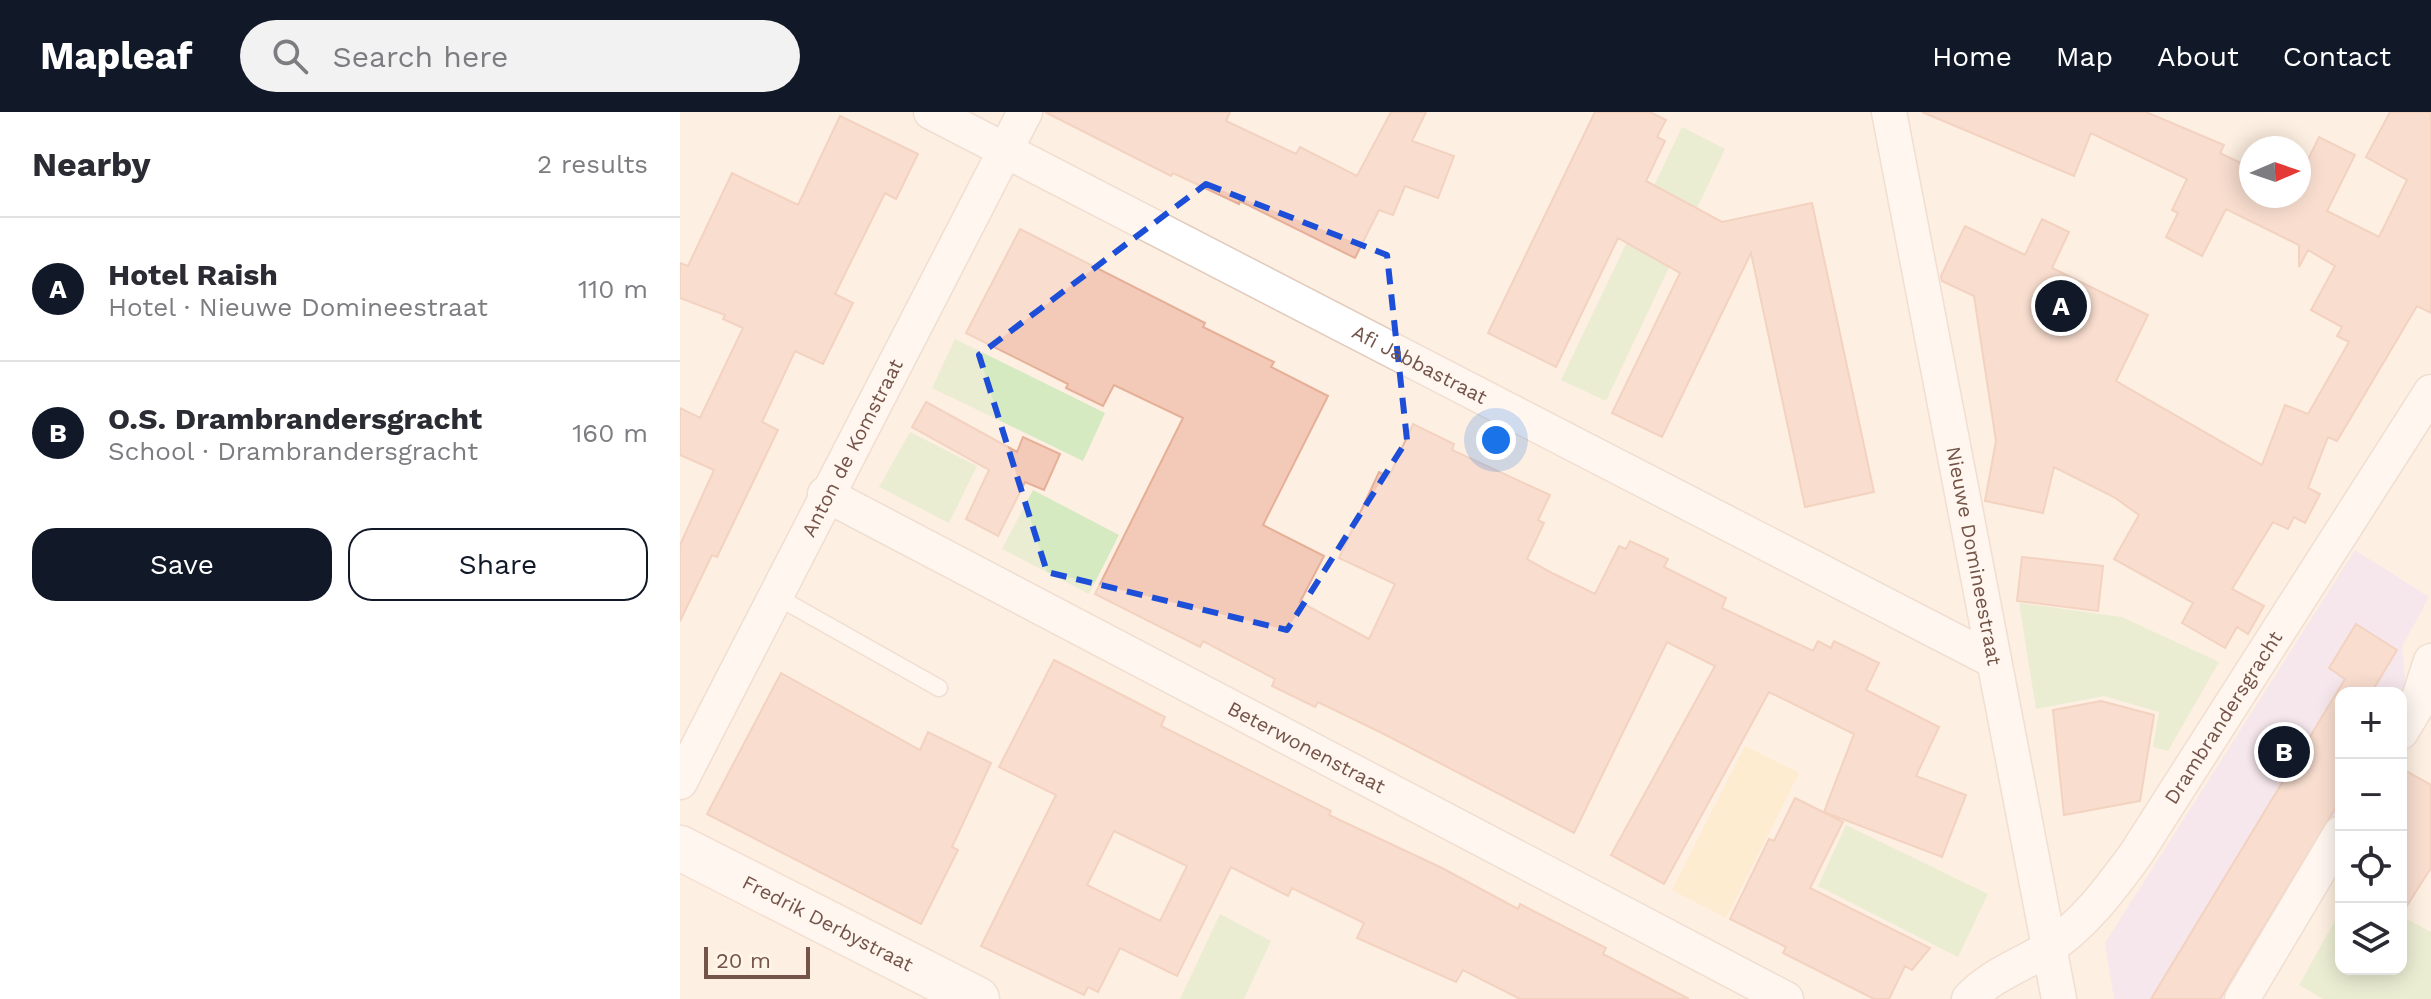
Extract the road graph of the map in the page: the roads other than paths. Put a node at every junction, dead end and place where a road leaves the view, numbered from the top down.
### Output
1 (931, 112) edge
2 (1025, 112) edge
3 (1889, 112) edge
4 (1005, 150) junction
5 (2431, 392) edge
6 (825, 494) junction
7 (774, 595) junction
8 (1994, 661) junction
9 (2431, 661) edge
10 (939, 688) dead end
11 (2416, 718) edge
12 (680, 782) edge
13 (2335, 843) edge
14 (680, 848) edge
15 (2049, 947) junction
16 (977, 999) edge
17 (1786, 999) edge
18 (1969, 999) edge
19 (2059, 999) edge
20 (2242, 999) edge

1 - 4 street, Afi Jabbastraat
2 - 4 street, Anton de Komstraat
3 - 8 street, Nieuwe Domineestraat
4 - 6 street, Anton de Komstraat
4 - 8 street, Afi Jabbastraat
5 - 15 street, Drambrandersgracht
6 - 7 street, Anton de Komstraat
6 - 17 street, Beterwonenstraat
7 - 10 lane
7 - 12 street, Anton de Komstraat
8 - 15 street, Nieuwe Domineestraat
9 - 11 street
13 - 20 street
14 - 16 main road, Fredrik Derbystraat
15 - 18 street, Drambrandersgracht
15 - 19 street, Nieuwe Domineestraat

